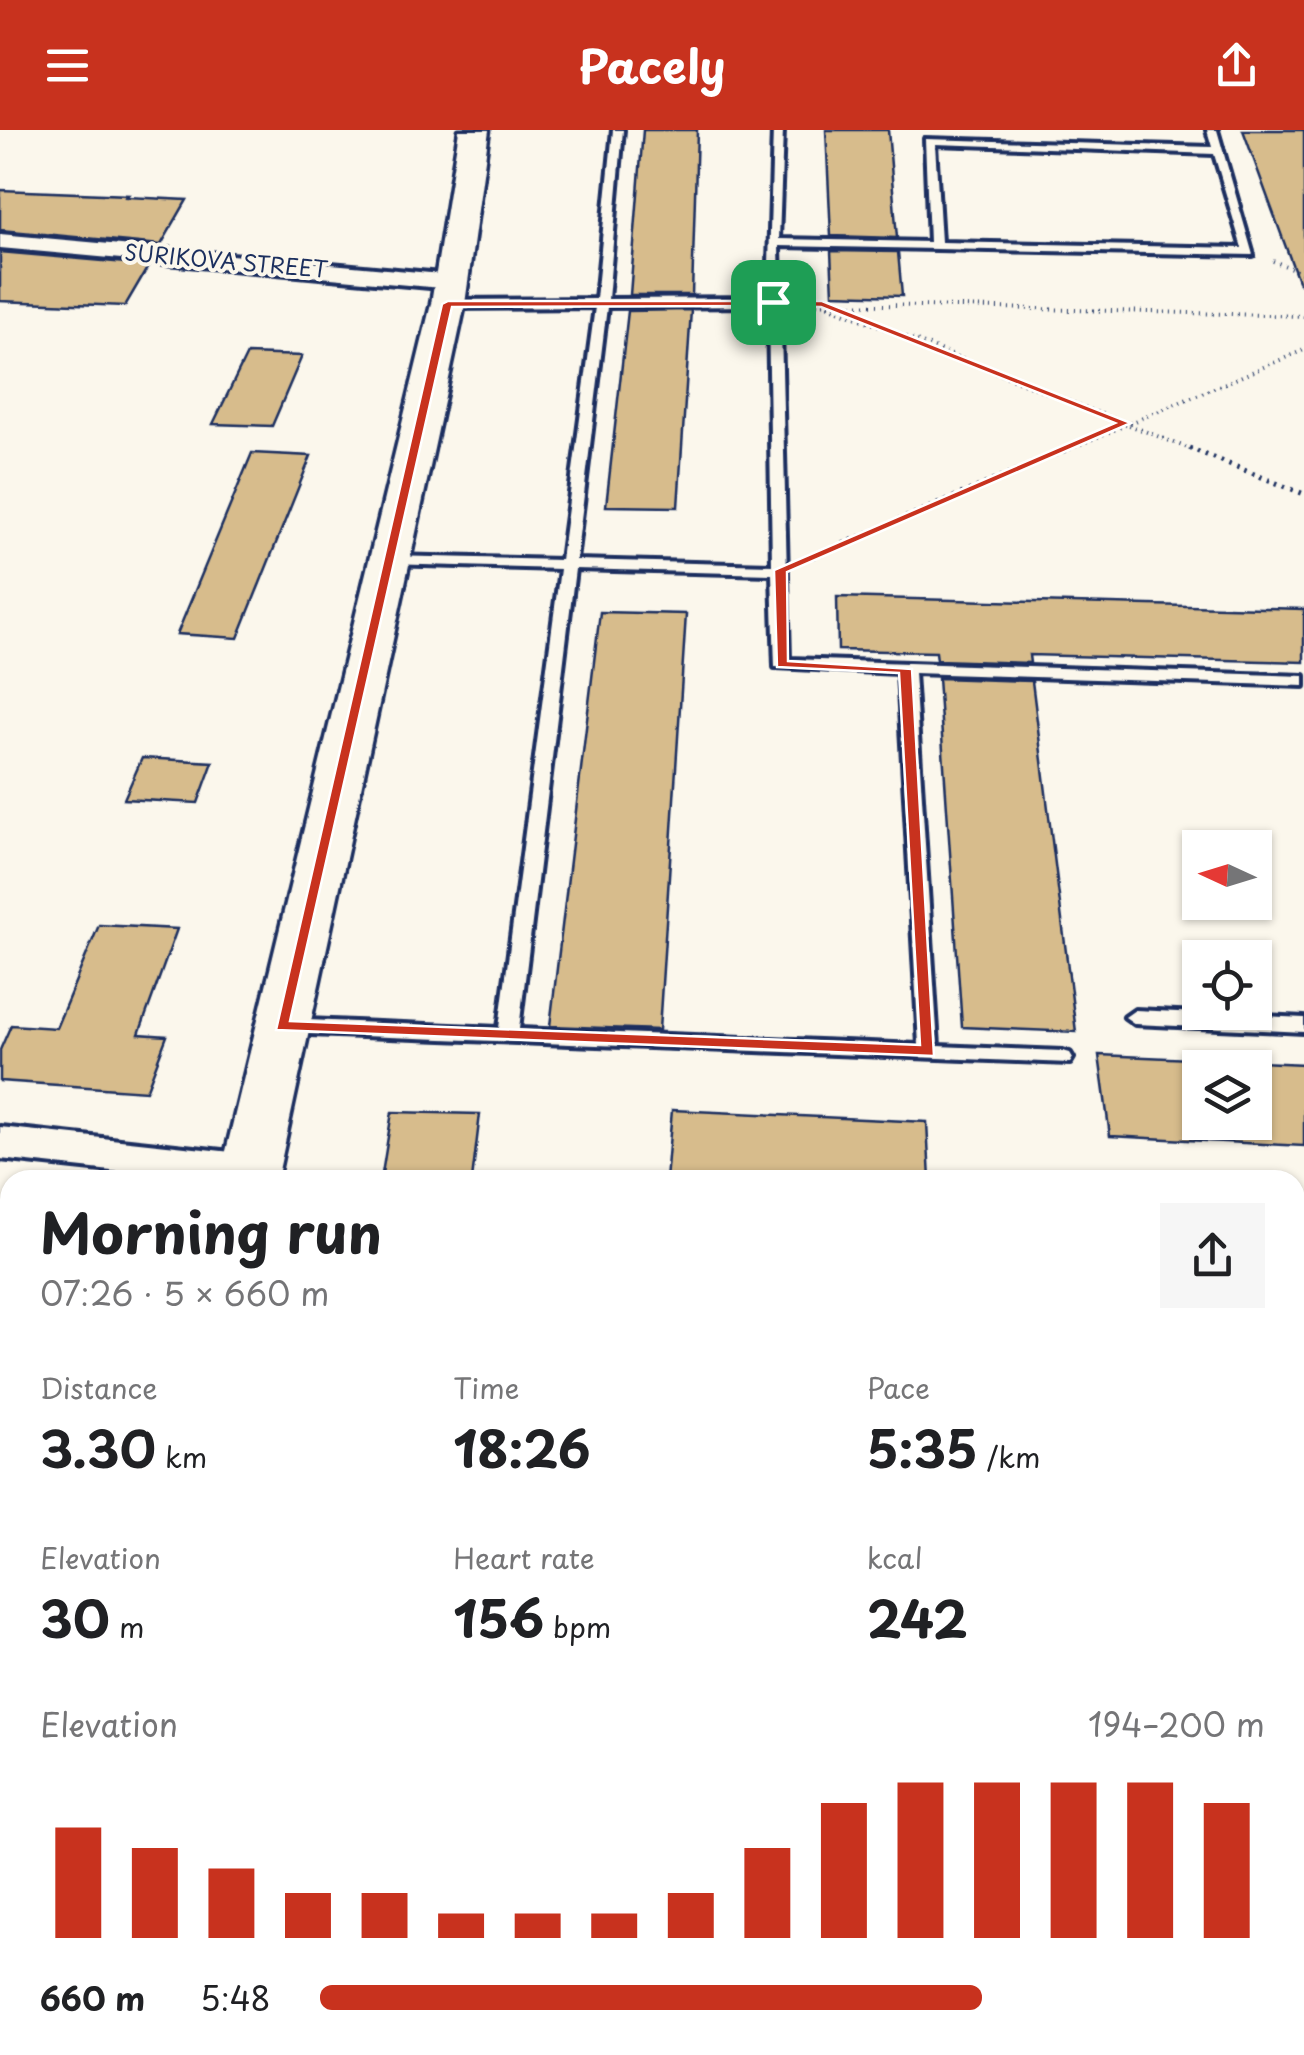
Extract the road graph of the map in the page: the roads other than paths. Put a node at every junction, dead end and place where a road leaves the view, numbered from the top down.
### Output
1 (474, 130) edge
2 (618, 130) edge
3 (778, 130) edge
4 (1212, 130) edge
5 (1218, 151) junction
6 (0, 241) edge
7 (772, 242) junction
8 (935, 246) junction
9 (450, 293) junction
10 (602, 300) junction
11 (773, 302) junction
12 (388, 560) junction
13 (569, 567) junction
14 (780, 570) junction
15 (906, 669) junction
16 (1304, 680) edge
17 (1135, 1017) dead end
18 (1304, 1024) edge
19 (281, 1026) junction
20 (508, 1036) junction
21 (929, 1052) junction
22 (1064, 1058) dead end
23 (0, 1144) edge
24 (209, 1170) edge
25 (250, 1170) edge

1 - 9 street
2 - 10 lane
3 - 7 lane
4 - 5 lane
5 - 8 lane
5 - 8 lane
6 - 9 street, SURIKOVA STREET
7 - 8 lane
7 - 11 lane
9 - 10 lane
9 - 12 street
10 - 11 lane
10 - 13 lane
11 - 14 lane
12 - 13 lane
12 - 19 street
13 - 14 lane
13 - 20 lane
14 - 15 lane
15 - 16 lane
15 - 21 lane
17 - 18 lane
19 - 20 lane
19 - 25 street
20 - 21 lane
21 - 22 lane
23 - 24 street

